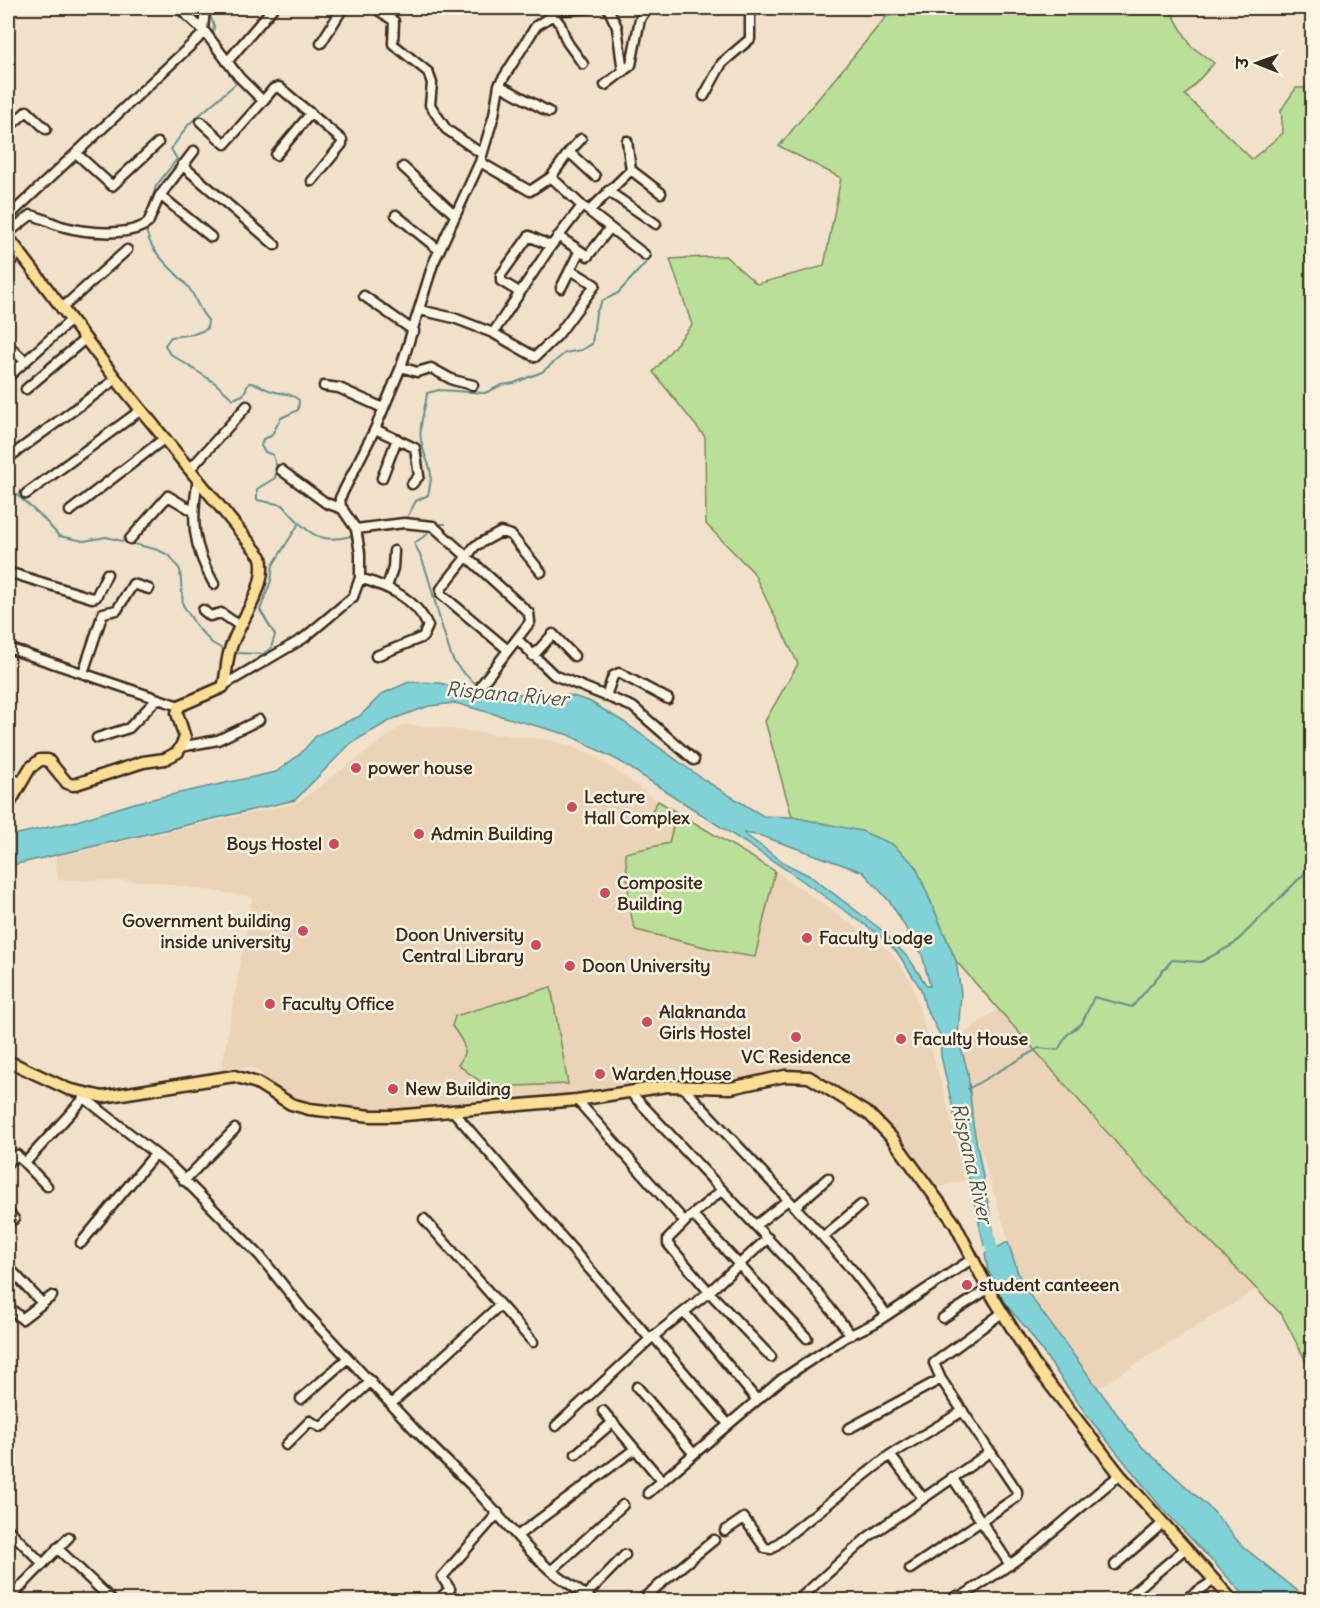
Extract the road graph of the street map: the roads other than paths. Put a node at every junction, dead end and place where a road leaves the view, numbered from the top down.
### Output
1 (179, 8) edge
2 (273, 8) edge
3 (343, 8) edge
4 (375, 8) edge
5 (590, 8) edge
6 (608, 8) edge
7 (647, 8) edge
8 (750, 8) edge
9 (205, 9) edge
10 (552, 14) junction
11 (204, 31) junction
12 (321, 43) dead end
13 (228, 61) junction
14 (583, 64) dead end
15 (623, 72) junction
16 (499, 85) junction
17 (605, 86) dead end
18 (704, 96) dead end
19 (263, 101) junction
20 (549, 112) dead end
21 (311, 113) junction
22 (201, 123) dead end
23 (8, 128) edge
24 (46, 129) dead end
25 (581, 139) dead end
26 (627, 141) dead end
27 (158, 143) dead end
28 (194, 150) dead end
29 (569, 152) junction
30 (76, 153) junction
31 (276, 155) dead end
32 (481, 158) junction
33 (182, 165) junction
34 (403, 166) dead end
35 (631, 170) junction
36 (595, 176) dead end
37 (551, 177) junction
38 (312, 181) dead end
39 (609, 191) junction
40 (662, 193) dead end
41 (160, 195) junction
42 (586, 208) junction
43 (454, 214) junction
44 (396, 215) dead end
45 (8, 218) edge
46 (656, 224) dead end
47 (610, 228) junction
48 (8, 235) edge
49 (558, 236) junction
50 (211, 237) dead end
51 (275, 245) dead end
52 (551, 246) junction
53 (128, 250) dead end
54 (439, 250) junction
55 (20, 252) junction
56 (579, 252) junction
57 (645, 255) dead end
58 (8, 264) edge
59 (571, 270) junction
60 (561, 288) dead end
61 (519, 292) junction
62 (364, 296) dead end
63 (61, 309) junction
64 (420, 310) junction
65 (70, 321) junction
66 (414, 331) junction
67 (493, 333) junction
68 (85, 339) junction
69 (8, 345) edge
70 (25, 361) junction
71 (401, 367) junction
72 (8, 377) edge
73 (116, 379) junction
74 (473, 385) dead end
75 (324, 386) dead end
76 (26, 389) dead end
77 (247, 406) dead end
78 (383, 408) junction
79 (141, 410) junction
80 (375, 429) junction
81 (165, 438) junction
82 (397, 439) junction
83 (8, 458) edge
84 (281, 470) dead end
85 (194, 473) junction
86 (382, 478) dead end
87 (412, 484) dead end
88 (26, 494) dead end
89 (343, 509) junction
90 (70, 511) dead end
91 (193, 511) junction
92 (356, 529) junction
93 (130, 539) dead end
94 (394, 551) dead end
95 (466, 556) junction
96 (8, 572) edge
97 (541, 572) dead end
98 (107, 574) dead end
99 (360, 578) junction
100 (214, 584) dead end
101 (387, 587) junction
102 (149, 589) dead end
103 (203, 610) dead end
104 (240, 626) junction
105 (517, 639) junction
106 (8, 648) edge
107 (508, 651) junction
108 (376, 656) dead end
109 (532, 656) junction
110 (574, 656) dead end
111 (83, 674) junction
112 (482, 684) dead end
113 (224, 685) junction
114 (606, 696) junction
115 (157, 699) junction
116 (668, 699) dead end
117 (179, 706) junction
118 (259, 720) dead end
119 (97, 738) dead end
120 (180, 747) junction
121 (694, 760) dead end
122 (8, 776) edge
123 (20, 783) junction
124 (8, 806) edge
125 (8, 1061) edge
126 (682, 1086) junction
127 (631, 1092) junction
128 (86, 1097) junction
129 (577, 1100) junction
130 (452, 1110) junction
131 (235, 1129) dead end
132 (155, 1154) junction
133 (8, 1162) edge
134 (25, 1163) junction
135 (828, 1178) dead end
136 (184, 1181) junction
137 (47, 1186) dead end
138 (722, 1190) junction
139 (788, 1200) junction
140 (861, 1205) dead end
141 (795, 1208) junction
142 (693, 1215) junction
143 (424, 1219) dead end
144 (685, 1222) junction
145 (756, 1225) junction
146 (823, 1237) junction
147 (768, 1238) junction
148 (81, 1243) dead end
149 (972, 1258) junction
150 (739, 1265) junction
151 (14, 1273) dead end
152 (988, 1289) junction
153 (709, 1292) junction
154 (52, 1296) dead end
155 (42, 1303) junction
156 (500, 1305) junction
157 (8, 1306) edge
158 (684, 1312) junction
159 (1002, 1313) junction
160 (887, 1315) junction
161 (943, 1318) dead end
162 (851, 1335) junction
163 (652, 1337) junction
164 (807, 1338) dead end
165 (533, 1342) dead end
166 (771, 1357) dead end
167 (348, 1358) junction
168 (941, 1379) junction
169 (371, 1382) junction
170 (637, 1387) dead end
171 (301, 1399) dead end
172 (756, 1400) junction
173 (391, 1404) junction
174 (603, 1411) dead end
175 (963, 1411) junction
176 (613, 1422) junction
177 (728, 1424) junction
178 (556, 1426) dead end
179 (848, 1429) dead end
180 (286, 1445) dead end
181 (635, 1449) junction
182 (990, 1451) junction
183 (693, 1453) junction
184 (576, 1454) dead end
185 (890, 1455) junction
186 (1120, 1475) junction
187 (952, 1477) junction
188 (662, 1481) junction
189 (648, 1493) dead end
190 (923, 1498) junction
191 (623, 1505) dead end
192 (498, 1514) junction
193 (981, 1521) junction
194 (1163, 1523) junction
195 (8, 1529) edge
196 (725, 1531) dead end
197 (517, 1536) junction
198 (69, 1537) dead end
199 (714, 1540) dead end
200 (57, 1548) junction
201 (1186, 1548) junction
202 (625, 1556) dead end
203 (42, 1563) junction
204 (1010, 1565) junction
205 (1115, 1565) dead end
206 (910, 1569) dead end
207 (551, 1571) junction
208 (1215, 1580) junction
209 (111, 1598) dead end
210 (589, 1598) edge
211 (962, 1599) edge
212 (8, 1600) edge
213 (438, 1600) edge
214 (641, 1600) edge
215 (798, 1600) edge
216 (949, 1600) edge
217 (1124, 1600) edge
218 (1184, 1600) edge
219 (1232, 1600) edge

1 - 11 street
2 - 13 street
3 - 12 street
4 - 32 street
5 - 10 street
6 - 15 street
7 - 15 street
8 - 18 street
9 - 11 street
10 - 14 street
10 - 16 street
11 - 13 street
11 - 30 street
13 - 19 street
15 - 17 street
16 - 20 street
16 - 32 street
19 - 21 street
19 - 22 street
21 - 31 street
21 - 38 street
23 - 24 street
25 - 29 street
26 - 35 street
27 - 30 street
28 - 33 street
29 - 36 street
29 - 37 street
30 - 45 street
32 - 37 street
32 - 43 street
33 - 41 street
33 - 51 street
34 - 43 street
35 - 39 street
35 - 40 street
37 - 42 street
39 - 42 street
39 - 46 street
41 - 48 street
41 - 50 street
42 - 47 street
42 - 49 street
43 - 54 street
44 - 54 street
47 - 56 street
47 - 57 street
48 - 55 main road
49 - 52 street
49 - 56 street
52 - 61 street
52 - 61 street
53 - 63 street
54 - 64 street
55 - 58 street
55 - 63 main road
56 - 59 street
59 - 60 street
59 - 67 street
61 - 67 street
62 - 66 street
63 - 65 main road
64 - 66 street
64 - 67 street
65 - 68 main road
65 - 70 street
66 - 71 street
68 - 73 main road
68 - 76 street
69 - 70 street
70 - 72 street
71 - 74 street
71 - 78 street
73 - 79 main road
73 - 83 street
75 - 78 street
77 - 85 street
78 - 80 street
79 - 81 main road
79 - 88 street
80 - 82 street
80 - 89 street
81 - 85 main road
81 - 90 street
82 - 86 street
82 - 87 street
84 - 89 street
85 - 91 street
85 - 104 main road
89 - 92 street
91 - 93 street
91 - 100 street
92 - 95 street
92 - 99 street
94 - 101 street
95 - 97 street
95 - 105 street
95 - 107 street
96 - 98 street
99 - 101 street
99 - 113 street
101 - 108 street
102 - 111 street
103 - 104 street
104 - 113 main road
105 - 107 street
105 - 109 street
106 - 111 street
107 - 112 street
109 - 110 street
109 - 114 street
111 - 115 street
113 - 117 main road
114 - 116 street
114 - 121 street
115 - 117 street
115 - 119 street
117 - 120 main road
118 - 120 street
120 - 123 main road
122 - 123 street
123 - 124 main road
125 - 128 main road
126 - 127 main road
126 - 139 street
126 - 149 main road
127 - 129 main road
127 - 138 street
128 - 130 main road
128 - 132 street
128 - 134 street
129 - 130 main road
129 - 144 street
130 - 163 street
131 - 136 street
132 - 136 street
132 - 148 street
133 - 134 street
134 - 137 street
135 - 141 street
136 - 167 street
138 - 142 street
138 - 145 street
139 - 141 street
139 - 145 street
140 - 146 street
141 - 146 street
142 - 144 street
142 - 150 street
143 - 156 street
144 - 153 street
145 - 147 street
146 - 160 street
147 - 150 street
147 - 162 street
149 - 152 main road
149 - 160 street
150 - 153 street
150 - 164 street
151 - 155 street
152 - 159 main road
152 - 161 street
153 - 158 street
153 - 166 street
154 - 155 street
155 - 157 street
156 - 165 street
156 - 173 street
158 - 163 street
158 - 172 street
159 - 168 street
159 - 186 main road
160 - 162 street
162 - 172 street
163 - 177 street
163 - 178 street
167 - 169 street
167 - 171 street
168 - 175 street
168 - 179 street
169 - 173 street
169 - 180 street
170 - 183 street
172 - 177 street
173 - 192 street
174 - 176 street
175 - 182 street
175 - 185 street
176 - 181 street
176 - 184 street
177 - 183 street
181 - 188 street
181 - 197 street
182 - 187 street
182 - 193 street
183 - 188 street
185 - 190 street
185 - 196 street
186 - 194 main road
186 - 204 street
187 - 190 street
187 - 193 street
188 - 189 street
190 - 215 street
191 - 207 street
192 - 197 street
192 - 213 street
193 - 204 street
193 - 206 street
194 - 201 main road
194 - 205 street
195 - 203 street
197 - 207 street
198 - 200 street
199 - 214 street
200 - 203 street
200 - 209 street
201 - 208 main road
201 - 217 street
202 - 210 street
203 - 212 street
204 - 211 street
207 - 210 street
208 - 218 street
208 - 219 main road
211 - 216 street

